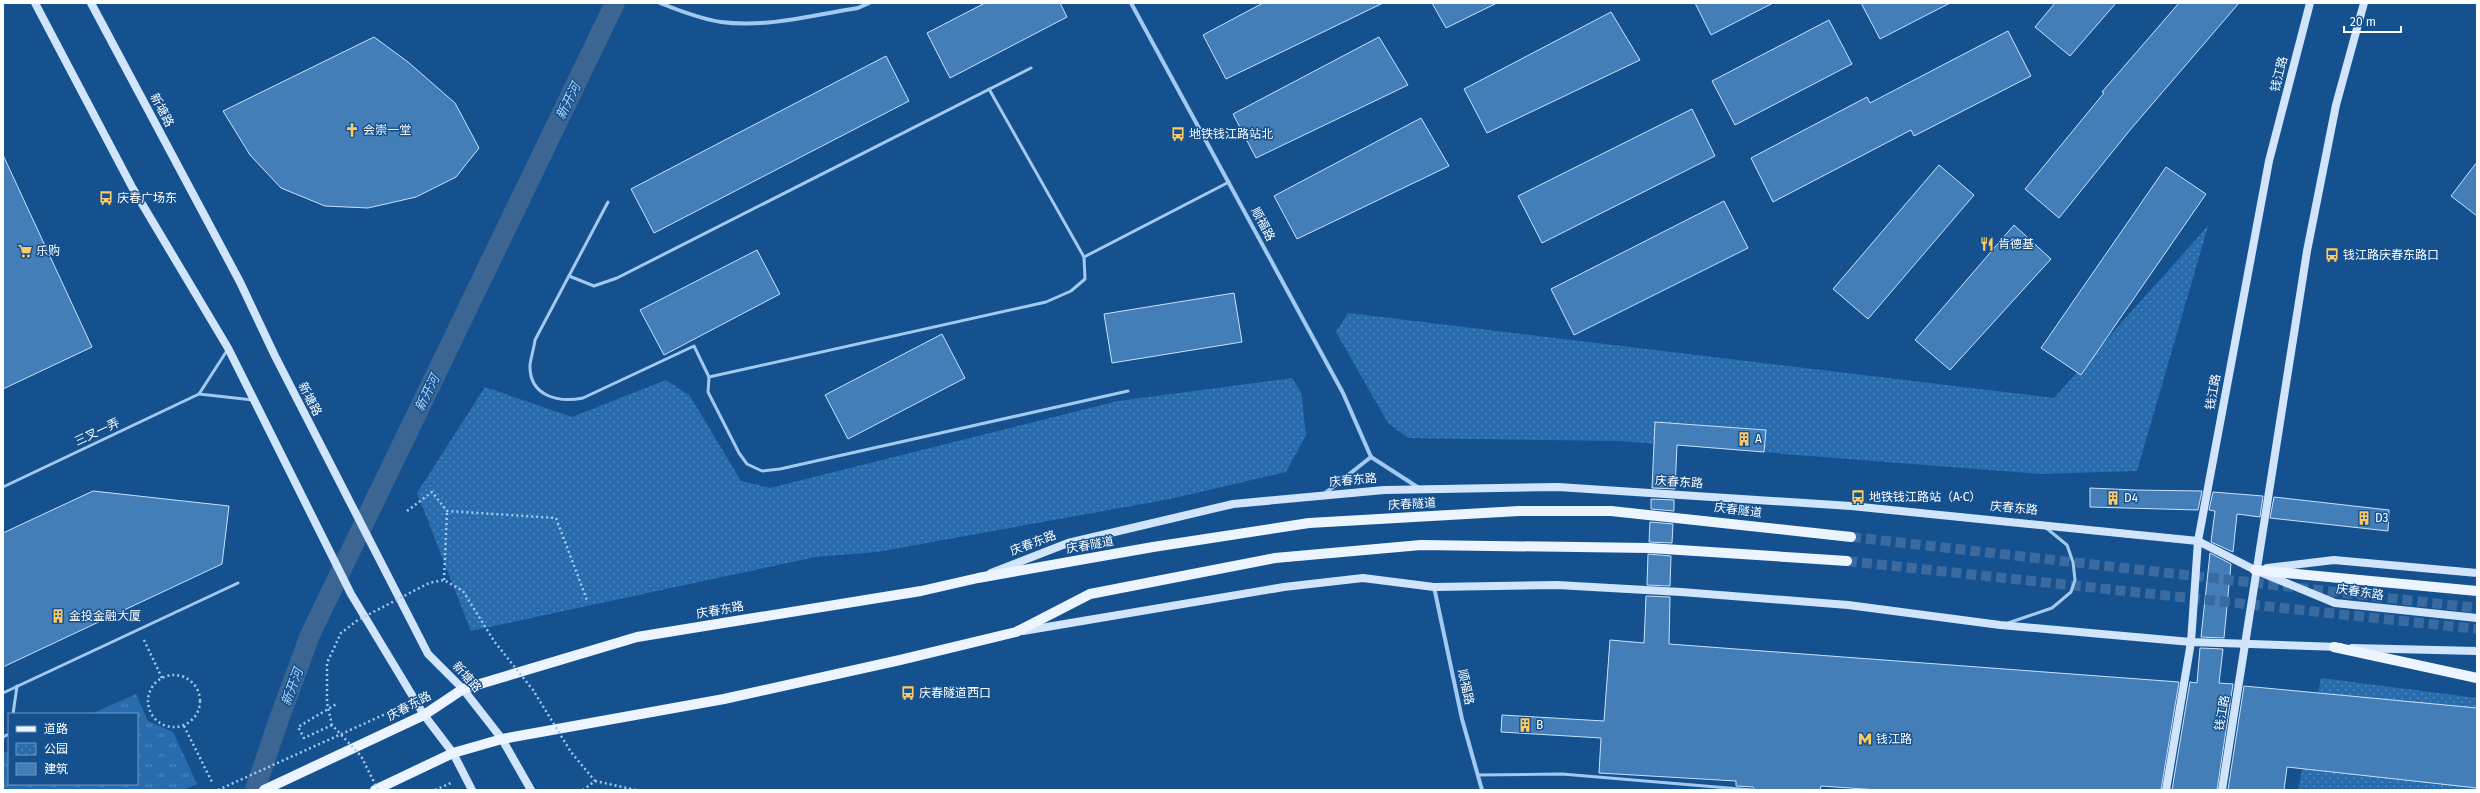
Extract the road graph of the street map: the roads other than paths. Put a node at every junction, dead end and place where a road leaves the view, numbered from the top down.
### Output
1 (35, 3) edge
2 (91, 3) edge
3 (660, 3) edge
4 (855, 3) edge
5 (869, 3) edge
6 (1131, 3) edge
7 (2310, 3) edge
8 (2364, 3) edge
9 (858, 8) junction
10 (1031, 68) dead end
11 (989, 89) junction
12 (1229, 182) junction
13 (608, 202) dead end
14 (1084, 257) junction
15 (569, 276) junction
16 (228, 348) junction
17 (709, 377) junction
18 (1128, 391) dead end
19 (199, 394) junction
20 (254, 400) junction
21 (1371, 457) junction
22 (3, 487) edge
23 (1421, 490) junction
24 (1321, 496) junction
25 (2040, 524) junction
26 (1851, 537) tunnel mouth
27 (2198, 541) junction
28 (1847, 562) tunnel mouth
29 (2255, 570) junction
30 (2477, 573) edge
31 (978, 578) junction
32 (238, 582) dead end
33 (1434, 586) junction
34 (2477, 591) edge
35 (2477, 618) edge
36 (2000, 625) junction
37 (1016, 632) junction
38 (2191, 642) junction
39 (2246, 643) junction
40 (2334, 647) junction
41 (2477, 651) edge
42 (2477, 678) edge
43 (17, 686) junction
44 (464, 689) junction
45 (3, 693) edge
46 (13, 713) edge
47 (424, 715) junction
48 (502, 739) junction
49 (453, 753) junction
50 (1478, 775) junction
51 (264, 790) edge
52 (376, 790) edge
53 (472, 790) edge
54 (531, 790) edge
55 (1482, 790) edge
56 (1752, 790) edge
57 (2166, 790) edge
58 (2222, 790) edge

1 - 16 main road
2 - 44 main road, 新塘路
3 - 9 street
4 - 9 lane
5 - 9 street
6 - 12 street, 顺福路
7 - 27 main road, 钱江路
8 - 29 main road, 钱江路
10 - 11 lane
11 - 14 lane
11 - 15 lane
12 - 14 lane
12 - 21 street, 顺福路
13 - 15 lane
14 - 17 lane
15 - 17 lane
16 - 19 lane
16 - 20 main road
17 - 18 lane
19 - 20 lane
19 - 22 lane, 三叉一弄
20 - 47 main road
21 - 23 street
21 - 24 street
23 - 24 main road, 庆春东路
23 - 25 main road, 庆春东路
24 - 31 main road, 庆春东路
25 - 27 main road, 庆春东路
25 - 36 lane
26 - 31 main road, 庆春隧道
27 - 29 main road, 庆春东路
27 - 38 main road, 钱江路
28 - 37 main road
29 - 30 main road
29 - 34 main road
29 - 35 main road, 庆春东路
29 - 39 main road, 钱江路
31 - 44 main road, 庆春东路
32 - 43 lane
33 - 36 main road
33 - 37 main road
33 - 50 street, 顺福路
36 - 38 main road
37 - 48 main road
38 - 39 main road
38 - 57 main road, 钱江路
39 - 40 main road
39 - 58 main road, 钱江路
40 - 41 main road
40 - 42 main road
43 - 45 lane
43 - 46 lane
44 - 47 main road, 庆春东路
44 - 48 main road, 新塘路
47 - 49 main road
47 - 51 main road, 庆春东路
48 - 49 main road
48 - 54 main road, 新塘路
49 - 52 main road
49 - 53 main road
50 - 55 street, 顺福路
50 - 56 lane

